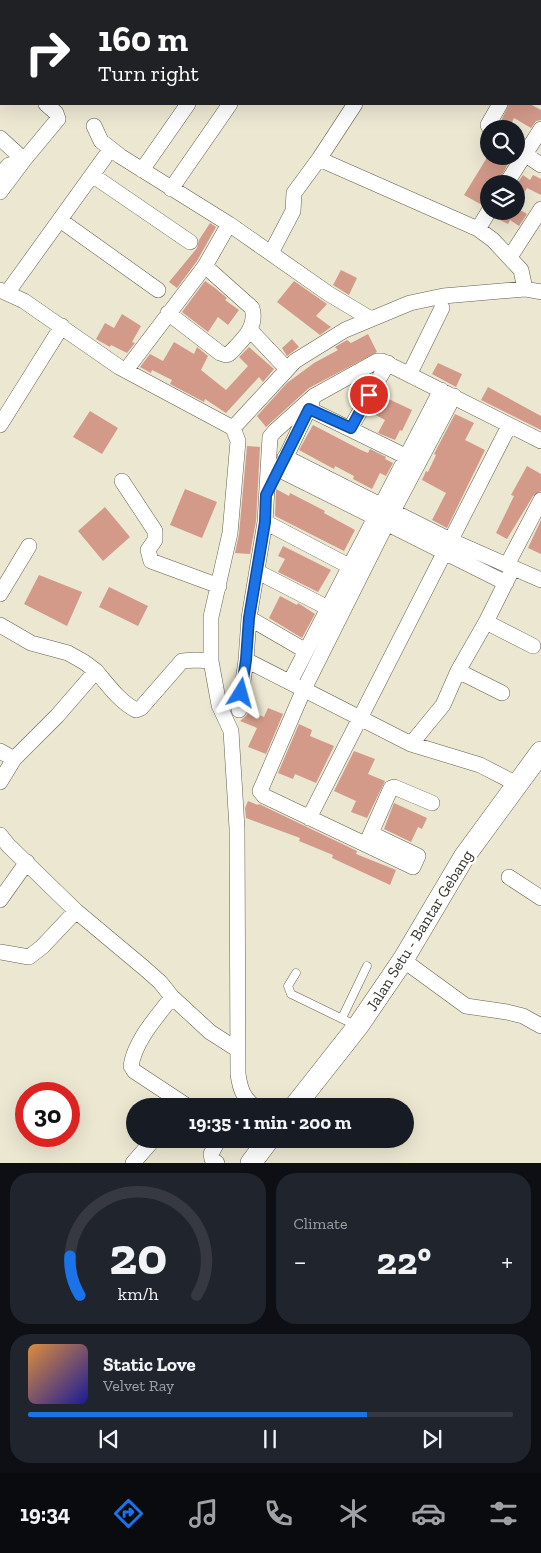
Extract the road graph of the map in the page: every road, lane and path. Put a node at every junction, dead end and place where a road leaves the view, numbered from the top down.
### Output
1 (47, 105) edge
2 (187, 105) edge
3 (229, 105) edge
4 (353, 105) edge
5 (499, 105) edge
6 (491, 120) edge
7 (94, 126) dead end
8 (541, 129) edge
9 (0, 138) edge
10 (525, 146) edge
11 (525, 154) edge
12 (105, 157) dead end
13 (319, 159) junction
14 (24, 160) junction
15 (541, 165) edge
16 (142, 170) junction
17 (0, 175) edge
18 (92, 175) junction
19 (171, 189) junction
20 (0, 192) edge
21 (541, 209) edge
22 (60, 220) junction
23 (484, 220) edge
24 (229, 224) junction
25 (478, 230) junction
26 (190, 242) dead end
27 (271, 253) junction
28 (510, 257) junction
29 (205, 266) junction
30 (525, 289) junction
31 (158, 290) dead end
32 (4, 292) edge
33 (541, 292) edge
34 (442, 308) dead end
35 (168, 313) junction
36 (371, 319) junction
37 (62, 326) junction
38 (251, 331) junction
39 (388, 363) junction
40 (287, 369) junction
41 (126, 370) junction
42 (410, 373) junction
43 (447, 393) junction
44 (312, 402) junction
45 (0, 425) edge
46 (509, 426) junction
47 (233, 428) junction
48 (351, 428) junction
49 (541, 440) edge
50 (405, 456) junction
51 (282, 463) junction
52 (122, 481) dead end
53 (266, 495) junction
54 (541, 500) edge
55 (383, 514) junction
56 (265, 522) junction
57 (29, 546) dead end
58 (447, 547) junction
59 (349, 566) junction
60 (510, 566) junction
61 (5, 570) edge
62 (258, 572) junction
63 (541, 580) edge
64 (506, 583) junction
65 (219, 586) junction
66 (0, 594) edge
67 (328, 608) junction
68 (249, 618) junction
69 (486, 622) junction
70 (0, 625) edge
71 (533, 646) dead end
72 (306, 651) junction
73 (246, 660) junction
74 (211, 661) junction
75 (96, 671) junction
76 (458, 671) junction
77 (290, 682) junction
78 (304, 689) junction
79 (502, 693) dead end
80 (239, 710) dead end
81 (360, 718) junction
82 (411, 744) junction
83 (0, 751) edge
84 (541, 752) edge
85 (14, 759) junction
86 (0, 782) edge
87 (517, 784) junction
88 (432, 804) dead end
89 (309, 818) junction
90 (0, 834) edge
91 (27, 862) junction
92 (509, 877) dead end
93 (3, 890) edge
94 (541, 898) edge
95 (76, 911) junction
96 (0, 952) edge
97 (403, 960) junction
98 (367, 966) dead end
99 (296, 973) dead end
100 (172, 998) junction
101 (350, 1022) junction
102 (541, 1026) edge
103 (238, 1050) junction
104 (173, 1098) edge
105 (245, 1098) edge
106 (300, 1098) edge
107 (146, 1148) edge
108 (214, 1148) edge
109 (262, 1148) edge
110 (133, 1163) edge
111 (217, 1163) edge
112 (250, 1163) edge

1 - 14 street
2 - 16 street
3 - 19 street
4 - 13 street
5 - 6 street
7 - 16 street
8 - 10 street
9 - 14 street
11 - 15 street
12 - 18 street
13 - 25 street
13 - 27 street
14 - 17 street
14 - 20 street
16 - 19 street
18 - 22 street
18 - 26 street
19 - 24 street
21 - 28 street
22 - 31 street
22 - 32 street
23 - 25 street
24 - 27 street
24 - 29 street
25 - 28 street
27 - 36 street
28 - 30 street
29 - 35 street
29 - 38 street
30 - 33 street
30 - 36 street
32 - 37 street
34 - 42 street
35 - 38 street
35 - 41 street
36 - 40 street
37 - 41 street
37 - 45 street
38 - 40 street
39 - 42 street
39 - 44 street
39 - 48 street
40 - 47 street
41 - 47 street
42 - 43 street
43 - 46 street
43 - 50 street
43 - 55 street
44 - 48 street
44 - 51 street
44 - 53 street
46 - 49 street
46 - 58 street
47 - 65 street
48 - 50 street
50 - 55 street
51 - 53 street
51 - 55 street
52 - 65 street
53 - 56 street
54 - 60 street
55 - 58 street
55 - 59 street
55 - 78 street
56 - 59 street
56 - 62 street
57 - 61 street
58 - 60 street
58 - 64 street
58 - 81 street
59 - 67 street
60 - 63 street
60 - 64 street
61 - 66 street
62 - 67 street
62 - 68 street
64 - 69 street
65 - 74 street
67 - 72 street
68 - 72 street
68 - 73 street
69 - 71 street
69 - 76 street
70 - 75 street
72 - 77 street
73 - 77 street
73 - 80 street
74 - 75 street
74 - 103 street
75 - 85 street
76 - 79 street
76 - 82 street
77 - 78 street
78 - 81 street
78 - 89 street
81 - 82 street
81 - 89 street
82 - 87 street
83 - 85 street
84 - 87 main road, Jalan Setu - Bantar Gebang
85 - 86 street
87 - 97 main road, Jalan Setu - Bantar Gebang
88 - 89 street
90 - 91 street
91 - 93 street
91 - 95 street
92 - 94 street
95 - 96 street
95 - 100 street
97 - 101 main road, Jalan Setu - Bantar Gebang
97 - 102 street
98 - 101 lane
99 - 101 lane
100 - 103 street
100 - 104 street
101 - 106 main road, Jalan Setu - Bantar Gebang
103 - 105 street
107 - 110 street
108 - 111 street
109 - 112 main road

